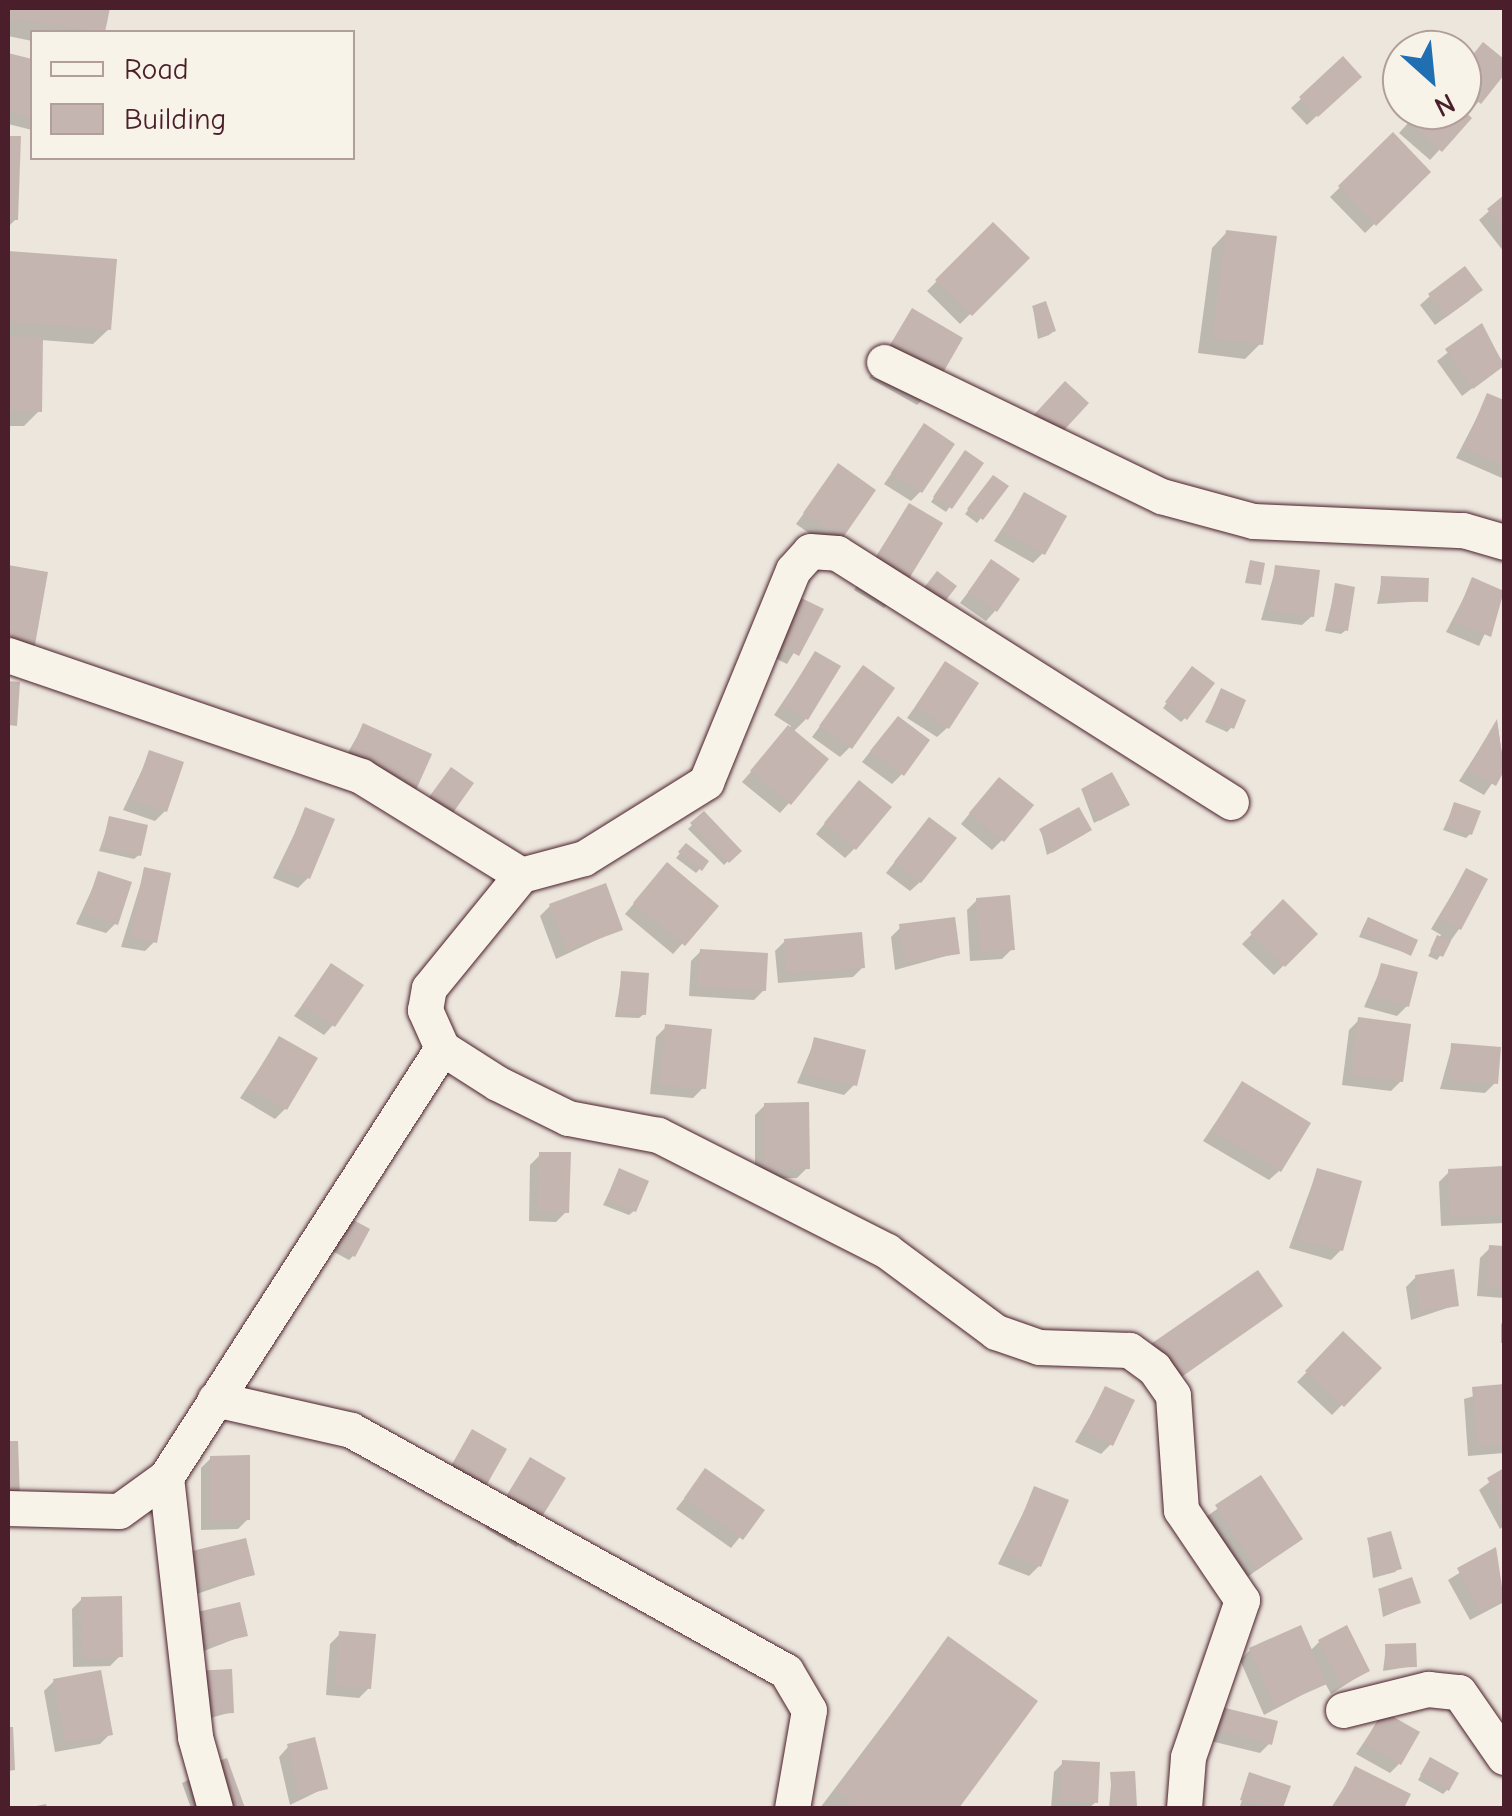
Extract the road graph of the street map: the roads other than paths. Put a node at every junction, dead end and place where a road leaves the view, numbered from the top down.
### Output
1 (884, 362) dead end
2 (1504, 542) edge
3 (8, 655) edge
4 (1231, 802) dead end
5 (521, 875) junction
6 (442, 1048) junction
7 (215, 1399) junction
8 (166, 1478) junction
9 (8, 1508) edge
10 (1343, 1710) dead end
11 (1504, 1757) edge
12 (215, 1808) edge
13 (792, 1808) edge
14 (1184, 1808) edge

1 - 2 street
3 - 5 street
4 - 5 street
5 - 6 street
6 - 7 street
6 - 14 street
7 - 8 street
7 - 13 street
8 - 9 street
8 - 12 street
10 - 11 street

